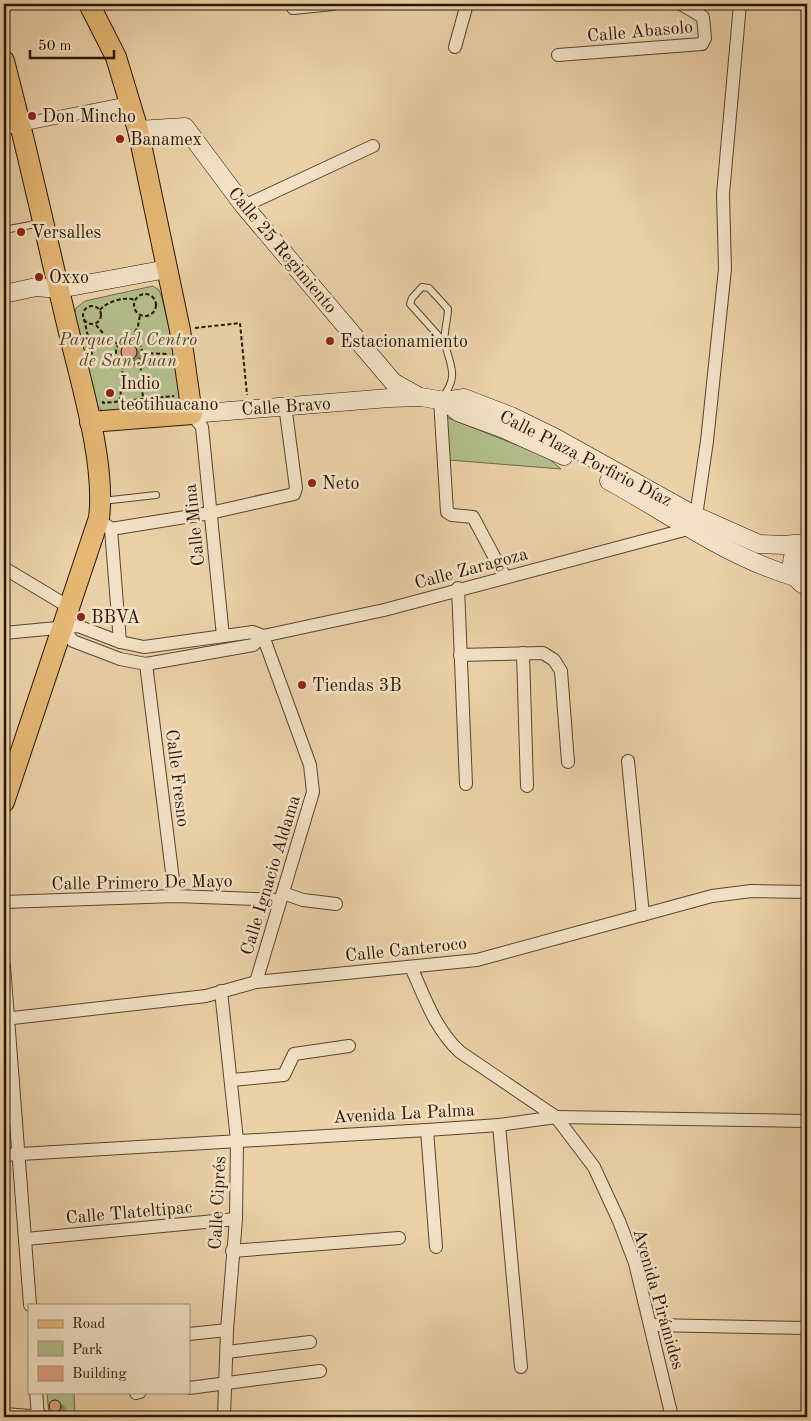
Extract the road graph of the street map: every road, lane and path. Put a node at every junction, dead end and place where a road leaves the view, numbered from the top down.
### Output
1 (89, 4) edge
2 (332, 4) edge
3 (467, 4) edge
4 (681, 4) edge
5 (740, 4) edge
6 (294, 8) dead end
7 (455, 47) dead end
8 (558, 55) dead end
9 (4, 61) edge
10 (130, 103) junction
11 (12, 127) edge
12 (138, 130) junction
13 (374, 146) dead end
14 (244, 206) junction
15 (42, 223) junction
16 (4, 230) edge
17 (166, 269) junction
18 (58, 289) junction
19 (4, 294) edge
20 (135, 301) junction
21 (100, 310) junction
22 (140, 315) junction
23 (84, 319) junction
24 (95, 324) junction
25 (180, 330) junction
26 (132, 338) junction
27 (445, 343) junction
28 (118, 344) junction
29 (143, 354) junction
30 (140, 360) junction
31 (169, 362) dead end
32 (123, 364) junction
33 (94, 366) dead end
34 (174, 387) dead end
35 (101, 394) dead end
36 (421, 397) junction
37 (143, 399) junction
38 (443, 401) junction
39 (120, 402) junction
40 (285, 405) junction
41 (248, 408) junction
42 (192, 414) junction
43 (90, 422) junction
44 (156, 496) dead end
45 (210, 513) junction
46 (103, 516) junction
47 (692, 522) junction
48 (806, 542) edge
49 (4, 568) edge
50 (505, 577) junction
51 (801, 582) edge
52 (458, 588) junction
53 (69, 607) junction
54 (62, 628) junction
55 (4, 633) edge
56 (223, 636) junction
57 (263, 636) junction
58 (120, 642) junction
59 (523, 653) junction
60 (460, 655) junction
61 (146, 664) junction
62 (628, 760) dead end
63 (568, 762) dead end
64 (466, 784) dead end
65 (526, 786) dead end
66 (4, 802) edge
67 (807, 892) edge
68 (174, 896) junction
69 (282, 896) junction
70 (4, 902) edge
71 (336, 904) dead end
72 (643, 916) junction
73 (4, 966) edge
74 (411, 967) junction
75 (256, 982) junction
76 (221, 991) junction
77 (6, 1018) edge
78 (349, 1046) dead end
79 (232, 1080) junction
80 (556, 1117) junction
81 (807, 1121) edge
82 (499, 1125) junction
83 (427, 1130) junction
84 (237, 1140) junction
85 (19, 1154) junction
86 (4, 1155) edge
87 (236, 1219) junction
88 (399, 1238) dead end
89 (26, 1239) junction
90 (436, 1247) dead end
91 (232, 1252) junction
92 (30, 1304) edge
93 (651, 1325) junction
94 (807, 1328) edge
95 (227, 1330) junction
96 (190, 1334) edge
97 (310, 1342) dead end
98 (226, 1352) junction
99 (521, 1367) dead end
100 (320, 1371) dead end
101 (226, 1384) junction
102 (190, 1388) edge
103 (36, 1394) edge
104 (4, 1414) edge
105 (41, 1417) edge
106 (224, 1417) edge
107 (672, 1417) edge

1 - 10 main road
2 - 6 street
3 - 7 street
4 - 8 street, Calle Abasolo
5 - 47 street
9 - 11 main road
10 - 11 street
10 - 12 main road
11 - 15 main road
12 - 14 main road, Calle 25 Regimiento
12 - 17 main road
13 - 14 street
14 - 36 main road, Calle 25 Regimiento
15 - 16 lane
15 - 18 main road
17 - 18 main road
17 - 25 main road
18 - 19 main road
18 - 43 main road
20 - 21 path
20 - 22 path
20 - 22 path
21 - 23 path
21 - 24 path
22 - 26 path
23 - 24 path
23 - 33 path
24 - 28 path
25 - 41 path
25 - 42 main road
26 - 28 path
26 - 29 path
27 - 27 lane
27 - 38 lane
28 - 32 path
29 - 30 path
29 - 31 path
30 - 32 path
30 - 37 path
32 - 39 path
34 - 37 path
35 - 39 path
36 - 38 main road, Calle Plaza Porfirio Díaz
36 - 40 main road, Calle Bravo
37 - 39 path
38 - 47 main road, Calle Plaza Porfirio Díaz
38 - 50 street
40 - 41 main road, Calle Bravo
40 - 45 street
41 - 42 main road, Calle Bravo
42 - 43 main road, Calle Bravo
42 - 45 street, Calle Mina
43 - 46 main road
44 - 46 lane
45 - 46 street
45 - 56 street, Calle Mina
46 - 53 main road
46 - 58 street
47 - 48 main road
47 - 50 street, Calle Zaragoza
47 - 51 main road
48 - 51 main road
49 - 53 street
50 - 52 street, Calle Zaragoza
52 - 57 street, Calle Zaragoza
52 - 60 street
53 - 54 main road
54 - 55 street, Calle Zaragoza
54 - 58 street, Calle Zaragoza
54 - 61 street, Calle Zaragoza
54 - 66 main road
56 - 57 street, Calle Zaragoza
56 - 58 street, Calle Zaragoza
57 - 61 street, Calle Zaragoza
57 - 69 street, Calle Ignacio Aldama
59 - 60 street
59 - 63 street
59 - 65 street
60 - 64 street
61 - 68 street, Calle Fresno
62 - 72 street
67 - 72 street, Calle Canteroco
68 - 69 street, Calle Primero De Mayo
68 - 70 street, Calle Primero De Mayo
69 - 71 street, Calle Primero De Mayo
69 - 75 street, Calle Ignacio Aldama
72 - 74 street, Calle Canteroco
73 - 77 street
74 - 75 street, Calle Canteroco
74 - 80 street, Avenida Pirámides
75 - 76 street, Calle Canteroco
76 - 77 street, Calle Canteroco
76 - 79 street, Calle Ciprés
77 - 85 street
78 - 79 street
79 - 84 street, Calle Ciprés
80 - 81 street, Avenida La Palma
80 - 82 street, Avenida La Palma
80 - 93 street, Avenida Pirámides
82 - 83 street, Avenida La Palma
82 - 99 street
83 - 84 street, Avenida La Palma
83 - 90 street
84 - 85 street, Avenida La Palma
84 - 87 street, Calle Ciprés
85 - 86 street, Avenida La Palma
85 - 89 street
87 - 89 street, Calle Tlateltipac
87 - 91 street, Calle Ciprés
88 - 91 street
89 - 92 street
91 - 95 street, Calle Ciprés
93 - 94 street
93 - 107 street, Avenida Pirámides
95 - 96 street
95 - 98 street, Calle Ciprés
97 - 98 street
98 - 101 street, Calle Ciprés
100 - 101 street
101 - 102 street
101 - 106 street, Calle Ciprés
103 - 105 street
104 - 105 street

